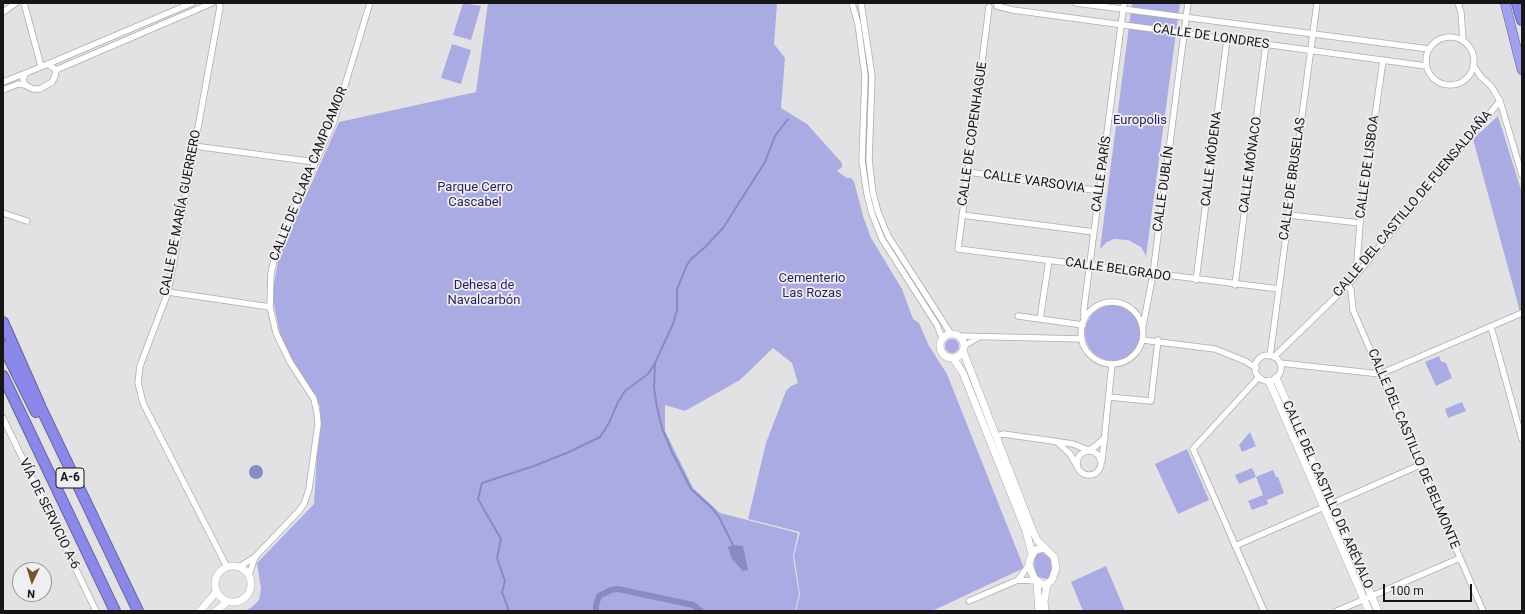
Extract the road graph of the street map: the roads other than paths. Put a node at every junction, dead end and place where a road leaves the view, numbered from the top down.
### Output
1 (16, 3) edge
2 (24, 3) edge
3 (192, 3) edge
4 (212, 3) edge
5 (219, 3) edge
6 (370, 3) edge
7 (852, 3) edge
8 (861, 3) edge
9 (1076, 3) edge
10 (1188, 3) edge
11 (1317, 3) edge
12 (1458, 3) edge
13 (1505, 3) edge
14 (1518, 3) edge
15 (993, 5) edge
16 (1124, 6) edge
17 (3, 12) edge
18 (1186, 18) junction
19 (1522, 20) edge
20 (1122, 25) junction
21 (1184, 33) junction
22 (1312, 34) junction
23 (1227, 39) junction
24 (1463, 41) junction
25 (1266, 44) junction
26 (1429, 49) junction
27 (1310, 50) junction
28 (1383, 60) junction
29 (48, 64) junction
30 (1473, 65) junction
31 (41, 66) junction
32 (1426, 66) junction
33 (56, 70) junction
34 (1522, 70) edge
35 (26, 72) junction
36 (1467, 77) junction
37 (1481, 77) junction
38 (3, 82) edge
39 (25, 85) junction
40 (3, 90) edge
41 (1500, 101) junction
42 (194, 146) junction
43 (315, 162) junction
44 (968, 172) junction
45 (1522, 175) edge
46 (1100, 191) junction
47 (3, 213) edge
48 (962, 215) junction
49 (1289, 215) junction
50 (27, 221) dead end
51 (1360, 223) junction
52 (1094, 232) junction
53 (958, 249) joint
54 (1049, 260) junction
55 (1089, 265) junction
56 (1153, 274) junction
57 (1356, 275) junction
58 (1196, 280) junction
59 (1235, 285) junction
60 (1348, 286) junction
61 (1279, 289) junction
62 (168, 292) junction
63 (270, 307) junction
64 (1522, 313) edge
65 (1018, 316) dead end
66 (1040, 319) junction
67 (3, 322) edge
68 (1083, 323) junction
69 (1143, 326) junction
70 (1491, 327) junction
71 (951, 334) junction
72 (959, 336) junction
73 (3, 337) edge
74 (979, 337) junction
75 (942, 338) junction
76 (1082, 339) junction
77 (1143, 340) junction
78 (1158, 340) junction
79 (3, 346) edge
80 (964, 348) junction
81 (1272, 356) junction
82 (953, 358) junction
83 (1280, 363) junction
84 (1112, 364) junction
85 (1256, 368) junction
86 (1380, 374) junction
87 (3, 376) edge
88 (1259, 377) junction
89 (1276, 378) junction
90 (1269, 381) junction
91 (1109, 397) junction
92 (41, 408) junction
93 (3, 418) edge
94 (997, 436) junction
95 (1105, 436) junction
96 (1522, 439) edge
97 (1057, 442) junction
98 (1088, 450) junction
99 (1102, 461) junction
100 (1420, 465) junction
101 (1077, 466) junction
102 (1332, 504) junction
103 (1324, 508) junction
104 (1235, 546) junction
105 (1045, 548) junction
106 (1032, 554) junction
107 (255, 557) junction
108 (1460, 558) junction
109 (1029, 565) junction
110 (227, 567) junction
111 (239, 567) junction
112 (249, 575) junction
113 (1018, 580) junction
114 (1037, 581) junction
115 (1047, 584) junction
116 (217, 591) junction
117 (1372, 597) junction
118 (1364, 600) junction
119 (228, 601) junction
120 (969, 601) dead end
121 (96, 611) edge
122 (115, 611) edge
123 (135, 611) edge
124 (138, 611) edge
125 (200, 611) edge
126 (216, 611) edge
127 (1039, 611) edge
128 (1045, 611) edge
129 (1264, 611) edge
130 (1338, 611) edge
131 (1369, 611) edge
132 (1378, 611) edge
133 (1483, 611) edge

1 - 17 street
2 - 31 street
3 - 29 street
4 - 33 street
5 - 42 street, CALLE DE MARÍA GUERRERO
6 - 43 street, CALLE DE CLARA CAMPOAMOR
7 - 75 street
8 - 71 street
9 - 16 street, CALLE DE LONDRES
10 - 18 street, CALLE DUBLÍN
11 - 22 street, CALLE DE BRUSELAS
12 - 24 street
13 - 34 highway
14 - 19 highway
15 - 20 street, CALLE DE LONDRES
15 - 44 street, CALLE DE COPENHAGUE
16 - 18 street, CALLE DE LONDRES
16 - 20 street, CALLE PARÍS
18 - 21 street, CALLE DUBLÍN
18 - 22 street, CALLE DE LONDRES
20 - 21 street, CALLE DE LONDRES
20 - 46 street, CALLE PARÍS
21 - 23 street, CALLE DE LONDRES
21 - 56 street, CALLE DUBLÍN
22 - 26 street, CALLE DE LONDRES
22 - 27 street, CALLE DE BRUSELAS
23 - 25 street, CALLE DE LONDRES
23 - 58 street, CALLE MÓDENA
24 - 26 street
24 - 30 street
25 - 27 street, CALLE DE LONDRES
25 - 59 street, CALLE MÓNACO
26 - 32 street
27 - 28 street, CALLE DE LONDRES
27 - 49 street, CALLE DE BRUSELAS
28 - 32 street, CALLE DE LONDRES
28 - 51 street, CALLE DE LISBOA
29 - 31 street
29 - 33 street
30 - 36 street
30 - 37 street
31 - 35 street
32 - 36 street
33 - 39 street
35 - 38 street
35 - 39 street
36 - 37 street
37 - 41 street
39 - 40 street
41 - 45 street
41 - 57 street, CALLE DEL CASTILLO DE FUENSALDAÑA
42 - 43 street
42 - 62 street, CALLE DE MARÍA GUERRERO
43 - 63 street, CALLE DE CLARA CAMPOAMOR
44 - 46 street, CALLE VARSOVIA
44 - 48 street, CALLE DE COPENHAGUE
46 - 52 street, CALLE PARÍS
47 - 50 street
48 - 52 street
48 - 53 street, CALLE DE COPENHAGUE
49 - 51 street
49 - 61 street, CALLE DE BRUSELAS
51 - 57 street, CALLE DE LISBOA
52 - 55 street, CALLE PARÍS
53 - 54 street, CALLE BELGRADO
54 - 55 street, CALLE BELGRADO
54 - 66 street
55 - 56 street, CALLE BELGRADO
55 - 68 street, CALLE PARÍS
56 - 58 street, CALLE BELGRADO
56 - 69 street, CALLE DUBLÍN
57 - 60 street, CALLE DEL CASTILLO DE FUENSALDAÑA
58 - 59 street, CALLE BELGRADO
59 - 61 street, CALLE BELGRADO
60 - 81 street, CALLE DEL CASTILLO DE FUENSALDAÑA
60 - 86 street, CALLE DEL CASTILLO DE BELMONTE
61 - 81 street, CALLE DE BRUSELAS
62 - 63 street
62 - 110 street, CALLE DE MARÍA GUERRERO
63 - 107 street, CALLE DE CLARA CAMPOAMOR
64 - 70 street
65 - 66 street
66 - 68 street
67 - 92 highway
68 - 69 street
68 - 76 street
69 - 77 street
70 - 86 street
70 - 96 street
71 - 72 street
71 - 75 street
72 - 74 street
72 - 80 street
73 - 92 highway
74 - 76 street
74 - 80 street
75 - 82 street
76 - 84 street
77 - 78 street
77 - 84 street
78 - 85 street
78 - 91 street
79 - 123 highway, A-6
80 - 82 street
80 - 94 street
81 - 83 street
81 - 85 street
82 - 106 street
83 - 86 street
83 - 89 street
84 - 91 street
85 - 88 street
86 - 100 street, CALLE DEL CASTILLO DE BELMONTE
87 - 122 highway, A-6
88 - 90 street
88 - 104 street
89 - 90 street
89 - 102 street, CALLE DEL CASTILLO DE ARÉVALO
90 - 103 street, CALLE DEL CASTILLO DE ARÉVALO
91 - 95 street
92 - 124 highway
93 - 121 street, VÍA DE SERVICIO A-6
94 - 97 street
94 - 105 street
95 - 98 street
95 - 99 street
97 - 98 street
97 - 101 street
98 - 99 street
98 - 101 street
99 - 101 street
100 - 102 street
100 - 108 street, CALLE DEL CASTILLO DE BELMONTE
102 - 103 street
102 - 117 street, CALLE DEL CASTILLO DE ARÉVALO
103 - 104 street
103 - 118 street, CALLE DEL CASTILLO DE ARÉVALO
104 - 129 street
105 - 106 street
105 - 115 street
106 - 109 street
107 - 111 street, CALLE DE CLARA CAMPOAMOR
107 - 112 street, CALLE DE CLARA CAMPOAMOR
108 - 117 street
108 - 133 street, CALLE DEL CASTILLO DE BELMONTE
109 - 113 street
109 - 114 street
110 - 111 street
110 - 116 street
111 - 112 street
112 - 119 street
113 - 114 street
113 - 120 street
114 - 115 street
114 - 127 street
115 - 128 street
116 - 119 street
116 - 125 street
117 - 118 street
117 - 132 street, CALLE DEL CASTILLO DE ARÉVALO
118 - 130 street
118 - 131 street, CALLE DEL CASTILLO DE ARÉVALO
119 - 126 street

